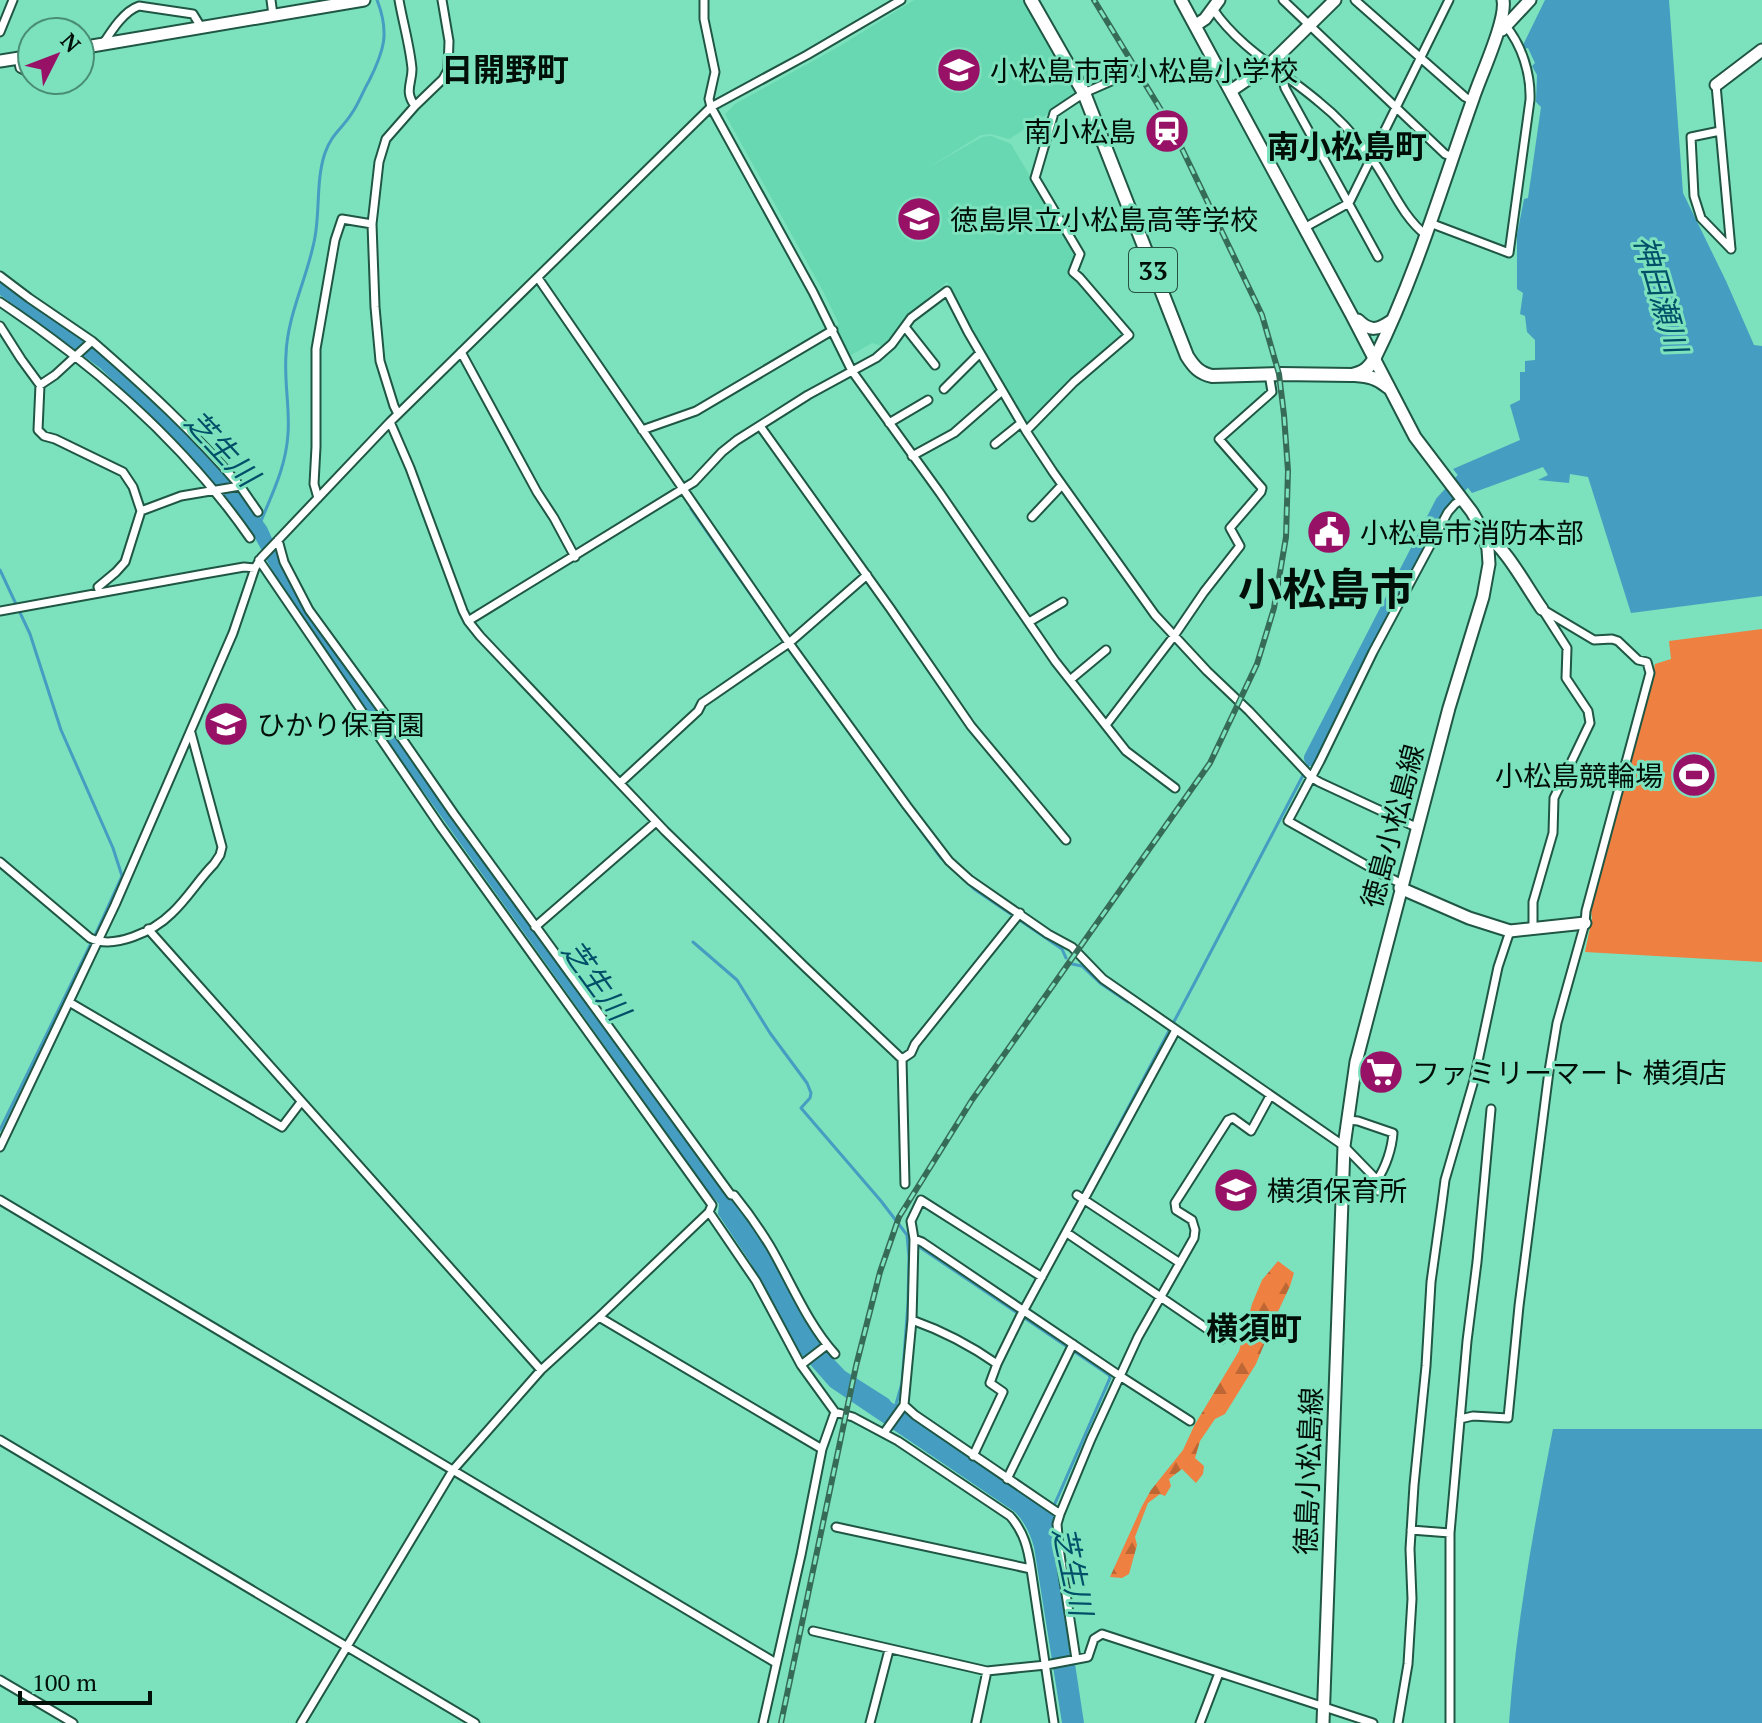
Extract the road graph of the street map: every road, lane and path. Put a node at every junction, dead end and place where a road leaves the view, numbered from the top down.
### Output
1 (13, 0) edge
2 (271, 0) edge
3 (364, 0) edge
4 (399, 0) edge
5 (442, 0) edge
6 (704, 0) edge
7 (901, 0) edge
8 (1031, 0) edge
9 (1181, 0) edge
10 (1283, 0) edge
11 (1335, 0) edge
12 (1355, 0) edge
13 (1449, 0) edge
14 (1503, 0) edge
15 (1530, 0) edge
16 (886, 4) edge
17 (1216, 5) edge
18 (273, 15) junction
19 (1196, 25) junction
20 (1310, 25) junction
21 (1505, 25) junction
22 (201, 27) junction
23 (0, 32) edge
24 (1494, 40) junction
25 (103, 44) junction
26 (96, 45) edge
27 (1762, 50) edge
28 (1421, 56) junction
29 (1270, 64) junction
30 (1281, 73) junction
31 (1125, 75) dead end
32 (1716, 85) joint
33 (1232, 90) junction
34 (1084, 93) junction
35 (1472, 101) junction
36 (415, 106) junction
37 (711, 107) junction
38 (1396, 108) junction
39 (1720, 131) junction
40 (1371, 157) junction
41 (1453, 157) junction
42 (1349, 203) junction
43 (372, 224) junction
44 (1304, 228) junction
45 (1428, 229) junction
46 (1378, 257) dead end
47 (0, 276) edge
48 (538, 278) junction
49 (0, 302) edge
50 (1351, 314) junction
51 (1393, 319) junction
52 (0, 326) edge
53 (905, 327) junction
54 (833, 330) junction
55 (91, 342) junction
56 (461, 352) junction
57 (980, 353) junction
58 (74, 355) junction
59 (1375, 358) junction
60 (935, 365) dead end
61 (852, 371) junction
62 (1269, 374) junction
63 (1352, 375) junction
64 (40, 385) junction
65 (1388, 387) junction
66 (944, 389) dead end
67 (1002, 391) junction
68 (928, 400) dead end
69 (398, 414) junction
70 (390, 422) junction
71 (889, 423) junction
72 (1021, 423) junction
73 (760, 426) junction
74 (642, 430) junction
75 (1026, 431) junction
76 (995, 444) dead end
77 (912, 456) junction
78 (1062, 485) junction
79 (239, 487) junction
80 (682, 490) junction
81 (216, 491) junction
82 (318, 498) junction
83 (1462, 498) junction
84 (141, 511) junction
85 (258, 512) dead end
86 (1032, 517) dead end
87 (1483, 531) junction
88 (250, 538) dead end
89 (277, 542) junction
90 (575, 557) junction
91 (254, 564) junction
92 (867, 575) junction
93 (100, 593) junction
94 (1063, 602) dead end
95 (1542, 609) junction
96 (0, 611) edge
97 (468, 621) junction
98 (1029, 622) junction
99 (1174, 636) junction
100 (787, 644) junction
101 (1106, 650) dead end
102 (1070, 680) junction
103 (1106, 725) junction
104 (191, 731) junction
105 (1310, 775) junction
106 (620, 783) junction
107 (1175, 788) dead end
108 (656, 822) junction
109 (1418, 828) junction
110 (1066, 840) dead end
111 (0, 862) edge
112 (1401, 886) junction
113 (1018, 916) junction
114 (1585, 923) junction
115 (535, 927) junction
116 (148, 929) junction
117 (1533, 929) junction
118 (1510, 931) junction
119 (94, 940) junction
120 (69, 1002) junction
121 (1173, 1027) junction
122 (902, 1059) junction
123 (1270, 1096) junction
124 (301, 1102) junction
125 (1491, 1109) dead end
126 (1348, 1120) junction
127 (1344, 1146) junction
128 (0, 1147) edge
129 (1377, 1180) junction
130 (905, 1184) dead end
131 (1379, 1191) dead end
132 (1081, 1198) junction
133 (0, 1200) edge
134 (709, 1212) junction
135 (1062, 1235) junction
136 (914, 1239) junction
137 (1180, 1263) junction
138 (1040, 1276) junction
139 (1161, 1297) junction
140 (1022, 1314) junction
141 (599, 1317) junction
142 (912, 1320) junction
143 (1222, 1339) dead end
144 (826, 1346) junction
145 (1072, 1348) junction
146 (835, 1354) dead end
147 (802, 1364) junction
148 (997, 1364) junction
149 (541, 1370) junction
150 (1120, 1376) junction
151 (903, 1406) junction
152 (835, 1412) junction
153 (1460, 1419) junction
154 (1190, 1421) dead end
155 (885, 1432) junction
156 (0, 1440) edge
157 (822, 1449) junction
158 (973, 1456) junction
159 (453, 1470) junction
160 (1007, 1479) junction
161 (1055, 1511) junction
162 (836, 1527) dead end
163 (1411, 1530) junction
164 (1450, 1533) junction
165 (1031, 1569) junction
166 (813, 1631) dead end
167 (347, 1647) junction
168 (889, 1650) junction
169 (1075, 1659) junction
170 (776, 1663) junction
171 (1048, 1664) junction
172 (987, 1671) junction
173 (1219, 1673) junction
174 (0, 1680) edge
175 (1323, 1707) junction
176 (73, 1723) edge
177 (301, 1723) edge
178 (475, 1723) edge
179 (763, 1723) edge
180 (870, 1723) edge
181 (976, 1723) edge
182 (1054, 1723) edge
183 (1200, 1723) edge
184 (1323, 1723) edge
185 (1373, 1723) edge
186 (1398, 1723) edge
187 (1450, 1723) edge

1 - 23 street
2 - 18 street
3 - 18 main road
4 - 36 street
5 - 36 street
6 - 37 street
7 - 16 street
8 - 34 main road, 33
9 - 19 main road, 徳島小松島線
10 - 20 street
11 - 20 main road
12 - 28 street
13 - 28 street
14 - 24 main road
15 - 21 main road
16 - 37 street
17 - 19 main road
17 - 29 street
18 - 22 main road
19 - 33 main road, 徳島小松島線
20 - 29 main road
20 - 38 street
21 - 24 main road
21 - 45 street
22 - 25 main road
22 - 25 street
24 - 35 main road
25 - 26 main road
27 - 32 main road
28 - 35 street
28 - 38 street
29 - 30 street
29 - 33 main road
30 - 40 street
30 - 42 street
31 - 34 street
32 - 39 street
33 - 44 main road, 徳島小松島線
34 - 62 main road, 33
34 - 75 street
35 - 41 main road
36 - 43 street
37 - 48 street
37 - 54 street
38 - 40 street
38 - 41 street
39 - 39 street
40 - 42 street
40 - 45 street
41 - 45 main road
42 - 44 street
42 - 46 street
43 - 69 street
43 - 82 street
44 - 50 main road, 徳島小松島線
45 - 51 main road
47 - 55 street
48 - 56 street
48 - 74 street
49 - 58 street
50 - 51 main road
50 - 59 main road, 徳島小松島線
51 - 59 main road
52 - 64 street
53 - 57 street
53 - 60 street
53 - 61 street
54 - 61 street
54 - 74 street
55 - 58 street
55 - 79 street
56 - 69 street
56 - 90 street
57 - 66 street
57 - 67 street
58 - 64 street
58 - 81 street
59 - 63 main road
59 - 65 main road, 徳島小松島線
61 - 71 street
61 - 73 street
62 - 63 main road, 33
62 - 99 street
63 - 65 main road, 33
64 - 84 street
65 - 83 main road, 徳島小松島線
67 - 72 street
67 - 77 street
68 - 71 street
69 - 70 street
70 - 82 street
70 - 97 street
71 - 77 street
72 - 75 street
72 - 76 street
73 - 80 street
73 - 92 street
74 - 80 street
75 - 78 street
77 - 98 street
78 - 86 street
78 - 99 street
79 - 81 street
79 - 85 street
80 - 90 street
80 - 100 street
81 - 84 street
81 - 88 street
82 - 89 street
83 - 87 main road, 徳島小松島線
83 - 105 street
84 - 93 street
87 - 95 main road
87 - 109 main road, 徳島小松島線
89 - 91 street
89 - 115 street
90 - 97 street
91 - 93 street
91 - 104 street
91 - 134 street
92 - 100 street
92 - 110 street
93 - 96 street
94 - 98 street
95 - 114 street
95 - 117 street
97 - 106 street
98 - 102 street
99 - 103 street
99 - 105 street
100 - 106 street
100 - 113 street
101 - 102 street
102 - 103 street
103 - 107 street
104 - 116 street
104 - 119 street
105 - 109 street
105 - 112 street
106 - 108 street
108 - 115 street
108 - 122 street
109 - 112 main road, 徳島小松島線
111 - 119 street
112 - 118 main road
112 - 126 main road, 徳島小松島線
113 - 121 street
113 - 122 street
114 - 117 main road
114 - 153 street
115 - 144 street
116 - 119 street
116 - 124 street
117 - 118 main road
118 - 163 street
119 - 120 street
120 - 124 street
120 - 128 street
121 - 123 street
121 - 132 street
122 - 130 street
123 - 127 street
123 - 137 street
124 - 149 street
125 - 153 street
126 - 127 main road, 徳島小松島線
126 - 129 street
127 - 129 street
127 - 175 main road, 徳島小松島線
129 - 131 street
132 - 135 street
132 - 137 street
133 - 159 street
134 - 141 street
134 - 147 street
135 - 138 street
135 - 139 street
136 - 138 street
136 - 140 street
136 - 142 street
137 - 139 street
138 - 140 street
139 - 143 street
139 - 150 street
140 - 145 street
140 - 148 street
141 - 149 street
141 - 157 street
142 - 148 street
142 - 151 street
144 - 146 street
144 - 147 street
145 - 150 street
145 - 160 street
147 - 152 street
148 - 158 street
149 - 159 street
150 - 154 street
150 - 161 street
151 - 155 street
151 - 158 street
152 - 155 street
152 - 157 street
153 - 164 street
155 - 165 street
156 - 167 street
157 - 170 street
158 - 160 street
159 - 167 street
159 - 170 street
160 - 161 street
161 - 169 street
162 - 165 street
163 - 164 street
163 - 186 street
164 - 187 street
165 - 171 street
166 - 168 street
167 - 177 street
167 - 178 street
168 - 172 street
168 - 180 street
169 - 171 street
169 - 173 street
170 - 179 street
171 - 172 street
171 - 182 street
172 - 181 street
173 - 175 street
173 - 183 street
174 - 176 street
175 - 184 main road, 徳島小松島線
175 - 185 street

